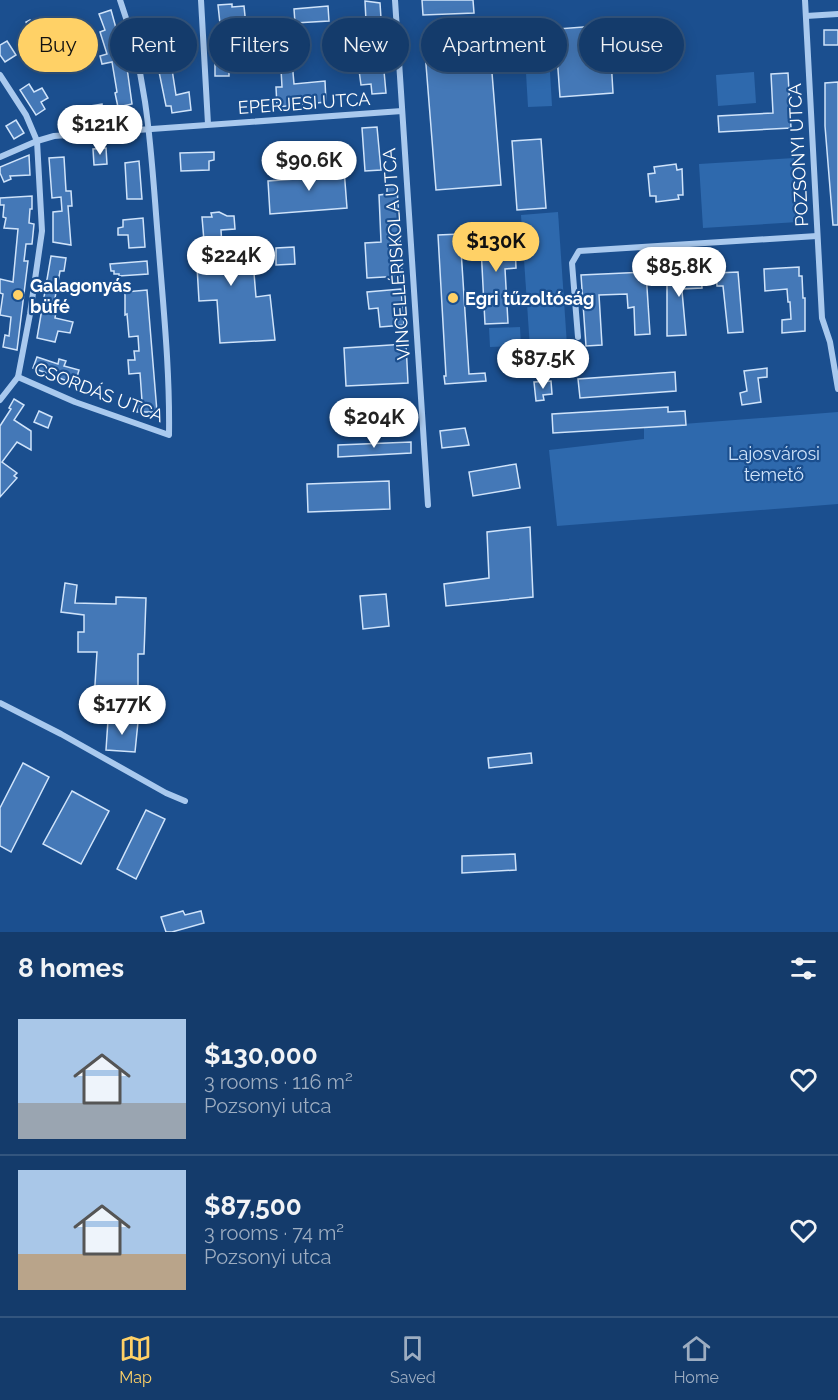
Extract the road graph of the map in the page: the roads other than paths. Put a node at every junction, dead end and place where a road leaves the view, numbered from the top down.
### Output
1 (120, 0) edge
2 (201, 0) edge
3 (395, 0) edge
4 (804, 0) edge
5 (838, 14) edge
6 (806, 16) junction
7 (0, 75) edge
8 (402, 111) junction
9 (208, 124) junction
10 (150, 128) junction
11 (37, 141) junction
12 (0, 157) edge
13 (817, 236) junction
14 (578, 337) dead end
15 (18, 377) junction
16 (838, 388) edge
17 (0, 400) edge
18 (428, 506) dead end
19 (0, 703) edge
20 (185, 801) dead end

1 - 10 street
2 - 9 street
3 - 8 street, VINCELLÉRISKOLA UTCA
4 - 6 street, POZSONYI UTCA
5 - 6 street
6 - 13 street, POZSONYI UTCA
7 - 11 street
8 - 9 street, EPERJESI UTCA
8 - 18 street, VINCELLÉRISKOLA UTCA
9 - 10 street, EPERJESI UTCA
10 - 11 street, EPERJESI UTCA
10 - 15 street, CSORDÁS UTCA
11 - 12 street, EPERJESI UTCA
11 - 15 street
13 - 14 street, POZSONYI UTCA
13 - 16 street, POZSONYI UTCA
15 - 17 street
19 - 20 street

